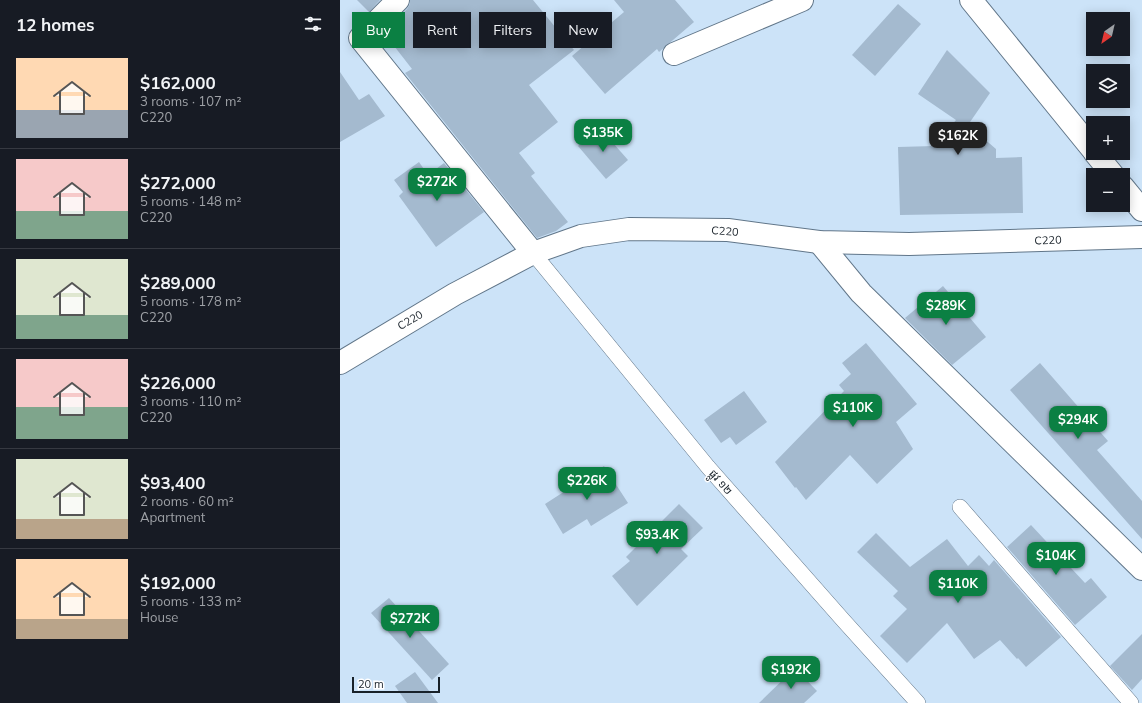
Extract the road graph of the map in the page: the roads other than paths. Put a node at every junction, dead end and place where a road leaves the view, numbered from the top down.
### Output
1 (398, 0) edge
2 (802, 0) edge
3 (971, 0) edge
4 (674, 54) dead end
5 (1086, 141) edge
6 (1101, 160) edge
7 (1107, 168) edge
8 (1130, 195) edge
9 (1142, 210) edge
10 (1142, 237) edge
11 (819, 242) junction
12 (533, 254) junction
13 (340, 363) edge
14 (960, 507) dead end
15 (1142, 569) edge
16 (918, 703) edge
17 (1131, 703) edge

1 - 12 street
2 - 4 street
3 - 5 street
6 - 7 street
8 - 9 street
10 - 11 street, C220
11 - 12 street, C220
11 - 15 street
12 - 13 street, C220
12 - 16 lane, ផ្លូវ ១២
14 - 17 lane

